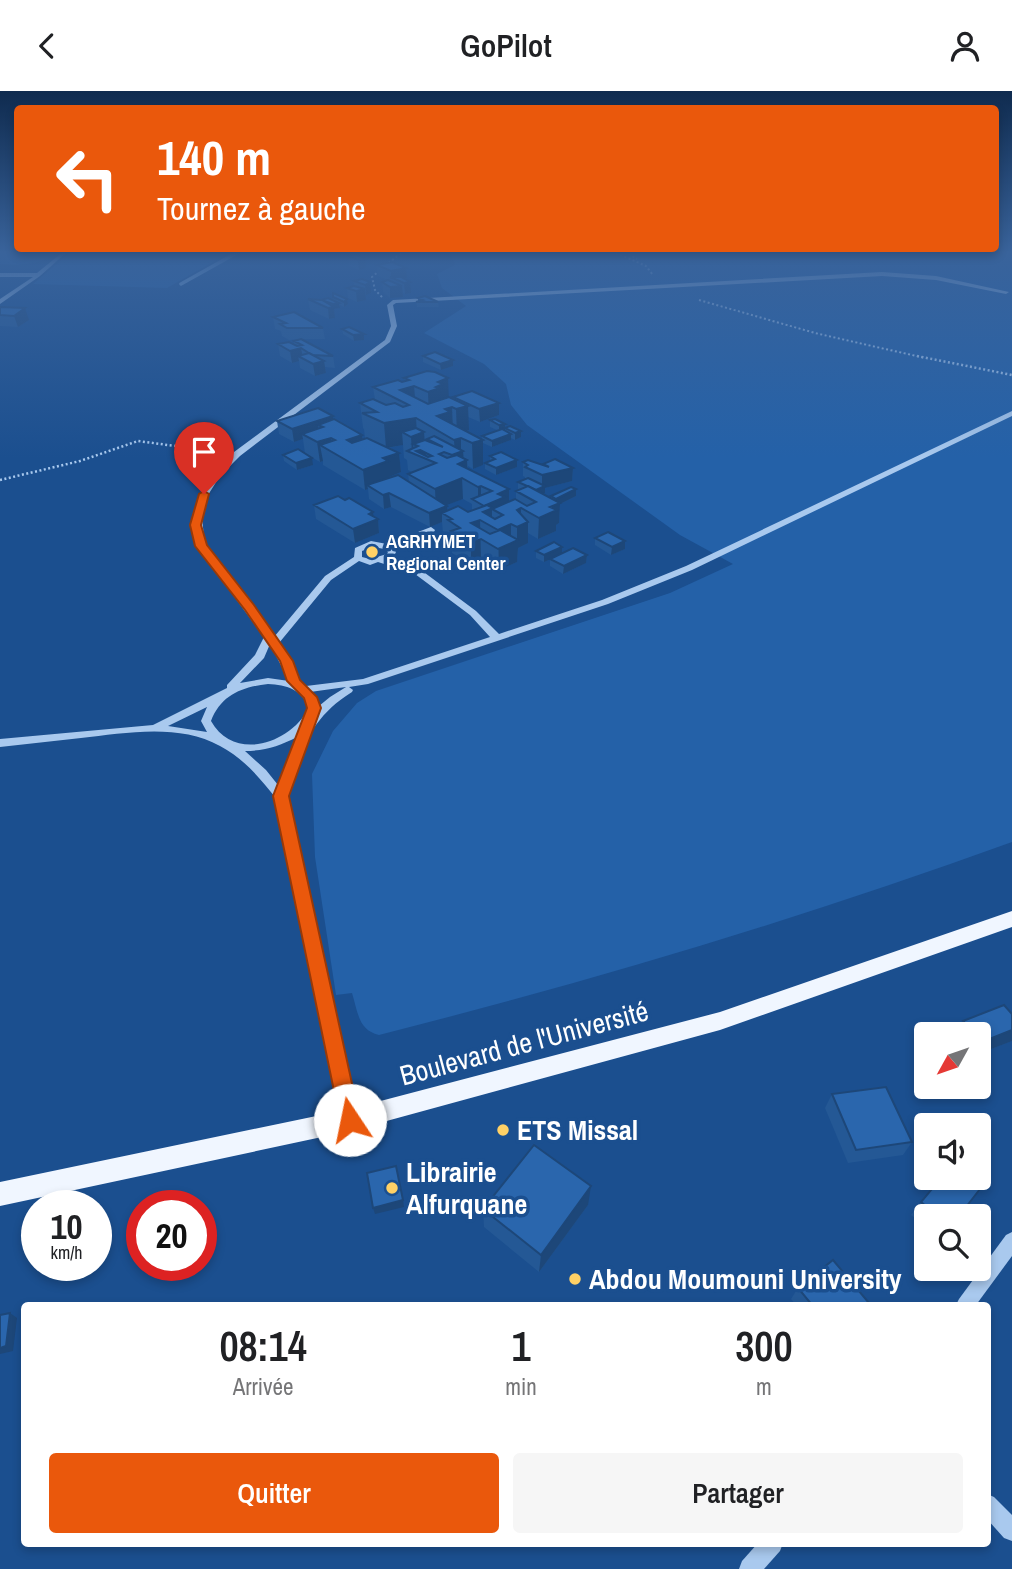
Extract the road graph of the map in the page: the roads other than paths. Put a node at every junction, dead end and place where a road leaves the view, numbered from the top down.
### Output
1 (393, 320) edge
2 (1012, 413) edge
3 (431, 530) dead end
4 (388, 547) junction
5 (358, 558) junction
6 (382, 561) junction
7 (496, 637) junction
8 (271, 640) junction
9 (364, 682) junction
10 (300, 688) junction
11 (222, 695) junction
12 (310, 720) junction
13 (157, 726) junction
14 (224, 742) junction
15 (0, 743) edge
16 (281, 796) junction
17 (1012, 919) edge
18 (350, 1120) junction
19 (0, 1194) edge
20 (1012, 1241) edge
21 (967, 1302) edge
22 (991, 1508) edge
23 (1012, 1530) edge
24 (769, 1547) edge
25 (750, 1569) edge

1 - 8 street
2 - 7 street
3 - 4 street
4 - 5 street
4 - 6 street
5 - 6 street
5 - 8 lane
6 - 7 street
7 - 9 street
8 - 10 lane
8 - 11 street
9 - 10 lane
9 - 12 street
10 - 11 street
10 - 12 street
11 - 13 street
11 - 14 street
12 - 14 street
12 - 16 street
13 - 14 street
13 - 15 street
14 - 16 street
16 - 18 street
17 - 18 main road, Boulevard de l'Université
18 - 19 main road, Boulevard de l'Université
20 - 21 street
22 - 23 street
24 - 25 street

